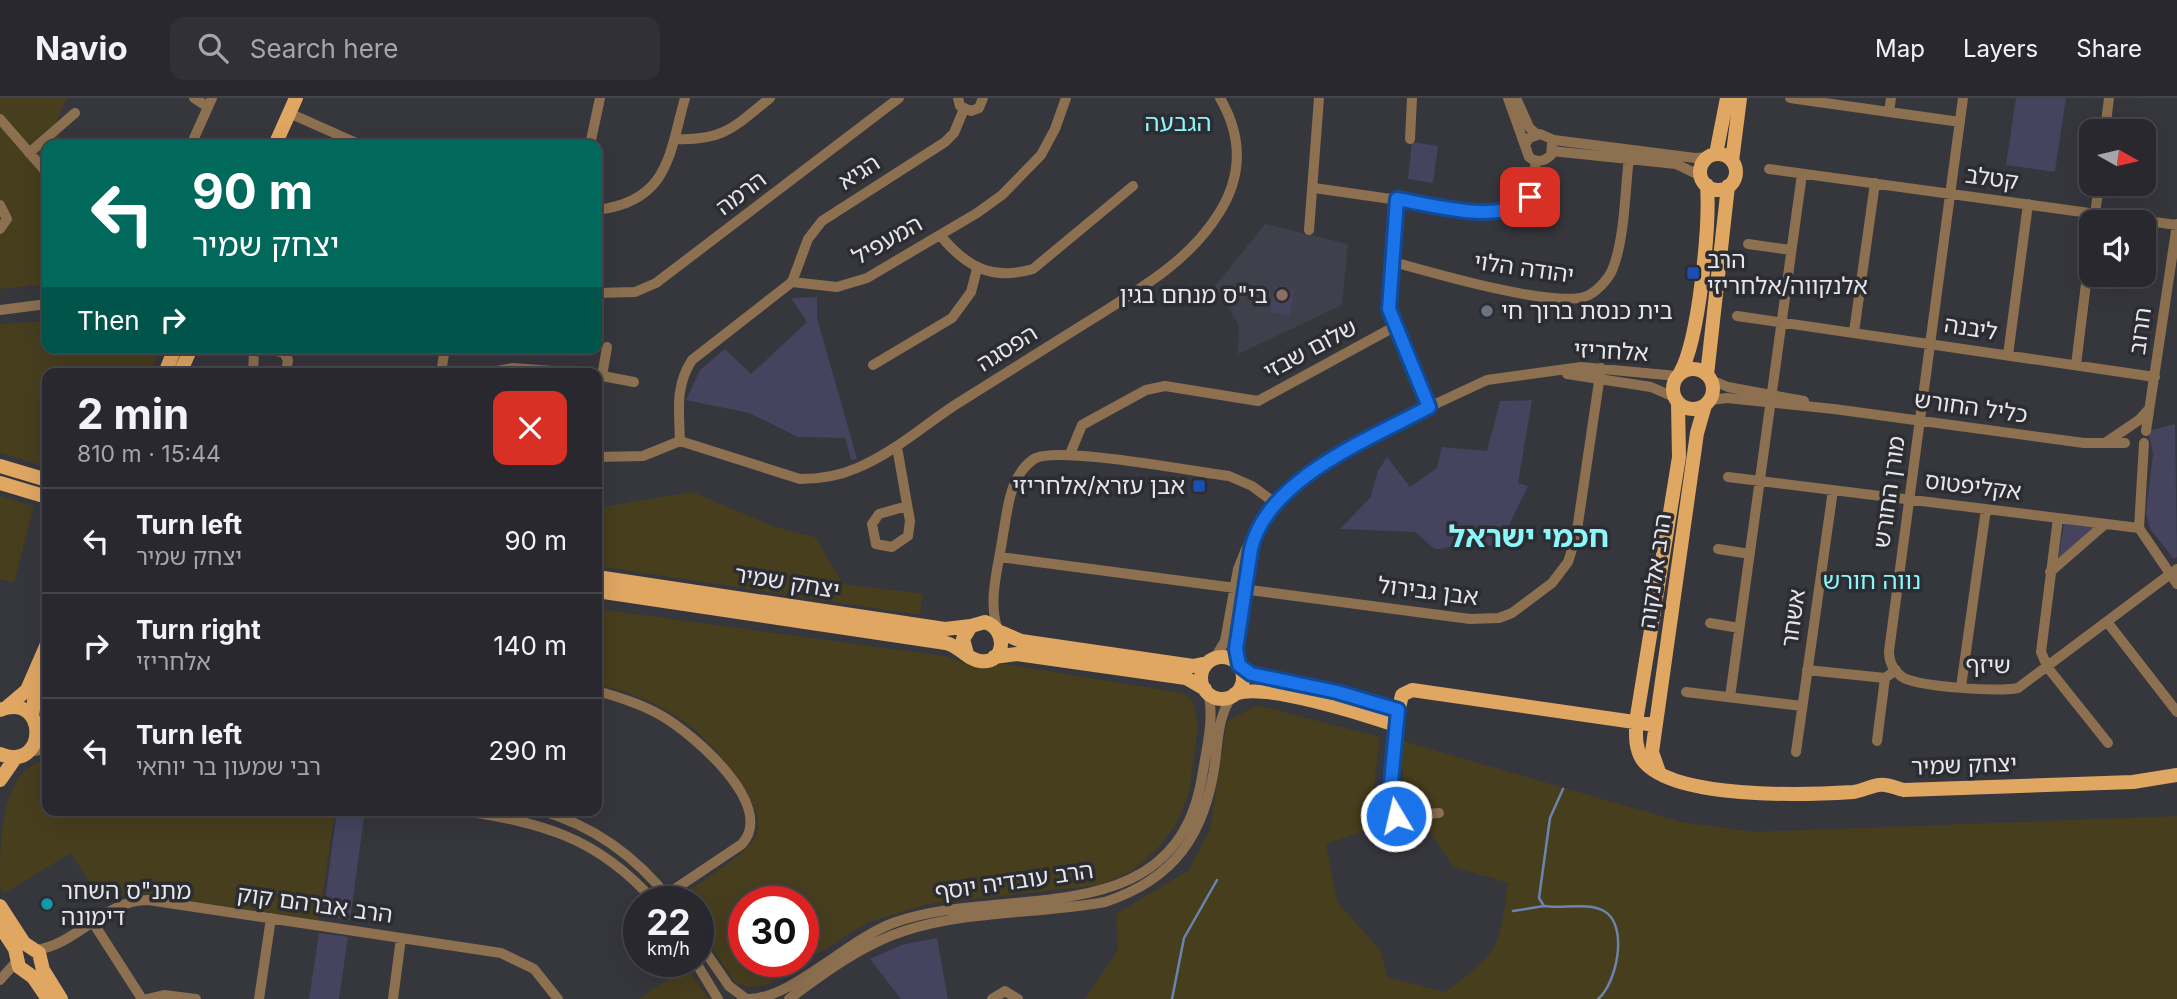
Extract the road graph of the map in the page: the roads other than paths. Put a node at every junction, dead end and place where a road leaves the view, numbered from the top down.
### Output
1 (194, 98) edge
2 (296, 98) edge
3 (303, 98) edge
4 (600, 98) edge
5 (685, 98) edge
6 (770, 98) edge
7 (900, 98) edge
8 (958, 98) edge
9 (983, 98) edge
10 (1066, 98) edge
11 (1220, 98) edge
12 (1319, 98) edge
13 (1412, 98) edge
14 (1508, 98) edge
15 (1516, 98) edge
16 (1727, 98) edge
17 (1740, 98) edge
18 (1790, 98) edge
19 (1891, 98) edge
20 (1963, 98) edge
21 (2109, 98) edge
22 (210, 103) edge
23 (964, 109) junction
24 (1889, 112) junction
25 (75, 113) dead end
26 (293, 115) junction
27 (0, 119) edge
28 (2106, 119) edge
29 (1960, 122) junction
30 (1536, 134) junction
31 (675, 139) junction
32 (1410, 139) dead end
33 (1549, 139) junction
34 (44, 140) edge
35 (193, 140) edge
36 (278, 140) edge
37 (285, 140) edge
38 (350, 140) edge
39 (591, 140) edge
40 (42, 142) edge
41 (1525, 145) junction
42 (1552, 151) junction
43 (29, 153) junction
44 (1712, 155) junction
45 (1629, 157) junction
46 (1536, 161) junction
47 (1732, 161) junction
48 (42, 167) edge
49 (1769, 169) dead end
50 (1802, 174) junction
51 (1704, 181) junction
52 (1875, 183) junction
53 (1133, 186) dead end
54 (1728, 186) junction
55 (1314, 188) junction
56 (1951, 194) junction
57 (1397, 199) junction
58 (2028, 204) junction
59 (0, 205) edge
60 (602, 209) edge
61 (2079, 215) edge
62 (2156, 222) edge
63 (2177, 224) edge
64 (0, 229) edge
65 (1309, 230) dead end
66 (940, 235) junction
67 (1748, 244) dead end
68 (1791, 250) junction
69 (1390, 261) junction
70 (977, 269) junction
71 (792, 282) junction
72 (2086, 287) edge
73 (602, 293) edge
74 (42, 305) edge
75 (32, 307) junction
76 (42, 309) edge
77 (0, 310) edge
78 (1737, 316) dead end
79 (1782, 322) junction
80 (1394, 327) junction
81 (1854, 332) junction
82 (1930, 343) junction
83 (607, 347) dead end
84 (2008, 355) junction
85 (873, 365) dead end
86 (2076, 365) junction
87 (601, 368) edge
88 (1600, 373) junction
89 (1679, 375) junction
90 (602, 377) edge
91 (1709, 377) junction
92 (2155, 377) junction
93 (634, 382) dead end
94 (1771, 399) junction
95 (1676, 400) junction
96 (1707, 402) junction
97 (2150, 402) junction
98 (1429, 407) junction
99 (1920, 421) junction
100 (2135, 439) junction
101 (680, 441) junction
102 (897, 447) junction
103 (1070, 454) junction
104 (602, 457) edge
105 (0, 466) edge
106 (1728, 477) dead end
107 (42, 479) edge
108 (1760, 481) junction
109 (0, 483) edge
110 (1833, 490) junction
111 (42, 496) edge
112 (1909, 499) junction
113 (1275, 503) junction
114 (907, 506) dead end
115 (1986, 509) junction
116 (2058, 518) junction
117 (2105, 524) junction
118 (2138, 528) junction
119 (1718, 549) dead end
120 (1750, 554) junction
121 (1000, 557) junction
122 (2050, 572) junction
123 (2175, 576) edge
124 (602, 578) edge
125 (996, 585) junction
126 (1239, 588) junction
127 (602, 592) edge
128 (2108, 623) junction
129 (1710, 624) dead end
130 (973, 625) junction
131 (1740, 628) junction
132 (999, 631) junction
133 (967, 654) junction
134 (42, 656) edge
135 (994, 657) junction
136 (1211, 661) junction
137 (1239, 667) junction
138 (2048, 668) junction
139 (1807, 670) junction
140 (1896, 670) junction
141 (1885, 678) junction
142 (42, 682) edge
143 (1961, 687) junction
144 (1206, 691) junction
145 (1686, 692) dead end
146 (602, 693) edge
147 (1640, 694) junction
148 (1233, 695) junction
149 (1730, 697) junction
150 (1802, 706) junction
151 (4, 709) edge
152 (2177, 712) edge
153 (1396, 717) junction
154 (1605, 718) junction
155 (33, 719) junction
156 (1636, 722) junction
157 (1656, 725) junction
158 (42, 728) edge
159 (1877, 741) dead end
160 (2108, 743) dead end
161 (42, 750) edge
162 (1796, 752) dead end
163 (0, 754) edge
164 (22, 755) junction
165 (2177, 775) edge
166 (0, 780) edge
167 (1670, 781) junction
168 (1438, 813) dead end
169 (512, 816) edge
170 (556, 816) edge
171 (644, 886) edge
172 (652, 886) edge
173 (682, 886) edge
174 (0, 906) edge
175 (271, 918) junction
176 (92, 921) junction
177 (0, 926) edge
178 (401, 938) junction
179 (37, 955) junction
180 (714, 965) edge
181 (22, 966) junction
182 (705, 977) edge
183 (2, 978) edge
184 (48, 999) edge
185 (61, 999) edge
186 (142, 999) edge
187 (147, 999) edge
188 (196, 999) edge
189 (259, 999) edge
190 (393, 999) edge
191 (558, 999) edge
192 (718, 999) edge
193 (745, 999) edge
194 (789, 999) edge
195 (992, 999) edge
196 (1018, 999) edge

1 - 22 street
2 - 26 main road
3 - 26 main road
4 - 39 street
5 - 31 street
6 - 31 street
7 - 73 street, הרמה
8 - 23 street
9 - 23 street
10 - 66 street, המעפיל
11 - 102 street, הפסגה
12 - 55 street
13 - 32 street
14 - 41 street
15 - 30 street
16 - 44 main road
17 - 47 main road
18 - 24 street
19 - 24 street
20 - 29 street, מורן החורש
21 - 28 street
22 - 35 street
23 - 71 street, הגיא
24 - 29 street
25 - 34 street
26 - 36 main road
26 - 37 main road
26 - 38 street
27 - 43 street
29 - 56 street, מורן החורש
30 - 33 street
30 - 41 street
31 - 60 street
33 - 42 street
33 - 44 street
40 - 43 street
41 - 46 street
42 - 45 street
42 - 46 street
43 - 48 street
44 - 47 main road
44 - 51 main road
45 - 51 street
45 - 69 street, יהודה הלוי
46 - 57 street
47 - 54 main road
49 - 50 street, קטלב
50 - 52 street, קטלב
50 - 68 street
51 - 54 main road
51 - 89 main road
52 - 56 street, קטלב
52 - 81 street
53 - 70 street
54 - 91 main road
55 - 57 street
55 - 65 street
56 - 58 street, קטלב
56 - 82 street, מורן החורש
57 - 69 street
58 - 61 street, קטלב
58 - 84 street
59 - 64 street
62 - 63 street, קטלב
63 - 92 street, חרוב
66 - 70 street
66 - 71 street, המעפיל
67 - 68 street
68 - 79 street
69 - 80 street
70 - 85 street
71 - 101 street
72 - 86 street
74 - 75 street
75 - 76 street
75 - 77 street
78 - 79 street, ליבנה
79 - 81 street, ליבנה
79 - 94 street
80 - 98 street
80 - 103 street, שלום שבזי
81 - 82 street, ליבנה
82 - 84 street, ליבנה
82 - 99 street, מורן החורש
83 - 87 street
84 - 86 street, ליבנה
86 - 92 street, ליבנה
88 - 89 street, אלחריזי
88 - 95 street, אלחריזי
88 - 98 street, אלחריזי
88 - 126 street, אבן גבירול
89 - 91 main road
89 - 95 main road
90 - 93 street
91 - 94 street, כליל החורש
91 - 96 main road
92 - 97 street, חרוב
94 - 96 street, כליל החורש
94 - 99 street, כליל החורש
94 - 108 street
95 - 96 main road
95 - 147 main road, הרב אלנקוה
96 - 157 main road, הרב אלנקוה
97 - 100 street, חרוב
97 - 100 street, חרוב
98 - 113 street, אלחריזי
99 - 100 street, כליל החורש
99 - 112 street, מורן החורש
100 - 118 street
101 - 102 street, הפסגה
101 - 104 street
102 - 114 street
103 - 113 street
103 - 121 street
105 - 107 main road
106 - 108 street, אקליפטוס
108 - 110 street, אקליפטוס
108 - 120 street
109 - 111 main road
110 - 112 street, אקליפטוס
110 - 139 street, אשחר
112 - 115 street, אקליפטוס
112 - 140 street, מורן החורש
113 - 126 street, אלחריזי
115 - 116 street, אקליפטוס
115 - 143 street
116 - 117 street, אקליפטוס
116 - 122 street
117 - 118 street, אקליפטוס
117 - 122 street
118 - 123 street
119 - 120 street
120 - 131 street
121 - 125 street
121 - 126 street, אבן גבירול
122 - 138 street
123 - 128 street, שיזף
124 - 130 main road, יצחק שמיר
125 - 130 street
125 - 132 street
126 - 136 street, אלחריזי
126 - 137 street, אלחריזי
127 - 133 main road, יצחק שמיר
128 - 138 street, שיזף
128 - 152 street
129 - 131 street
130 - 132 main road
130 - 133 main road
131 - 149 street
132 - 135 main road
132 - 136 main road
133 - 135 main road
134 - 151 main road
135 - 144 main road
136 - 137 main road
136 - 144 main road
137 - 148 main road
137 - 153 main road
138 - 143 street, שיזף
138 - 160 street
139 - 141 street
139 - 150 street, אשחר
140 - 141 street
140 - 143 street, שיזף
141 - 159 street
142 - 155 main road
144 - 148 main road
144 - 193 street, הרב עובדיה יוסף
145 - 149 street
146 - 173 street
147 - 154 main road
147 - 156 main road, הרב אלנקוה
148 - 153 main road
148 - 194 street, הרב עובדיה יוסף
149 - 150 street
150 - 162 street, אשחר
151 - 155 main road
153 - 154 main road
153 - 168 street
154 - 156 main road
155 - 158 street
155 - 164 main road
156 - 157 main road
156 - 167 main road, יצחק שמיר
157 - 167 main road
161 - 164 street
163 - 164 main road
164 - 166 main road
165 - 167 main road, יצחק שמיר
169 - 171 street
170 - 172 street
174 - 179 main road
175 - 176 street, הרב אברהם קוק
175 - 178 street, הרב אברהם קוק
175 - 189 street
176 - 179 street, הרב אברהם קוק
176 - 186 street
177 - 181 main road
178 - 190 street
178 - 191 street, הרב אברהם קוק
179 - 181 main road
179 - 181 main road
179 - 185 main road
180 - 193 street
181 - 183 street
181 - 184 main road
182 - 192 street
187 - 188 street
195 - 196 street

